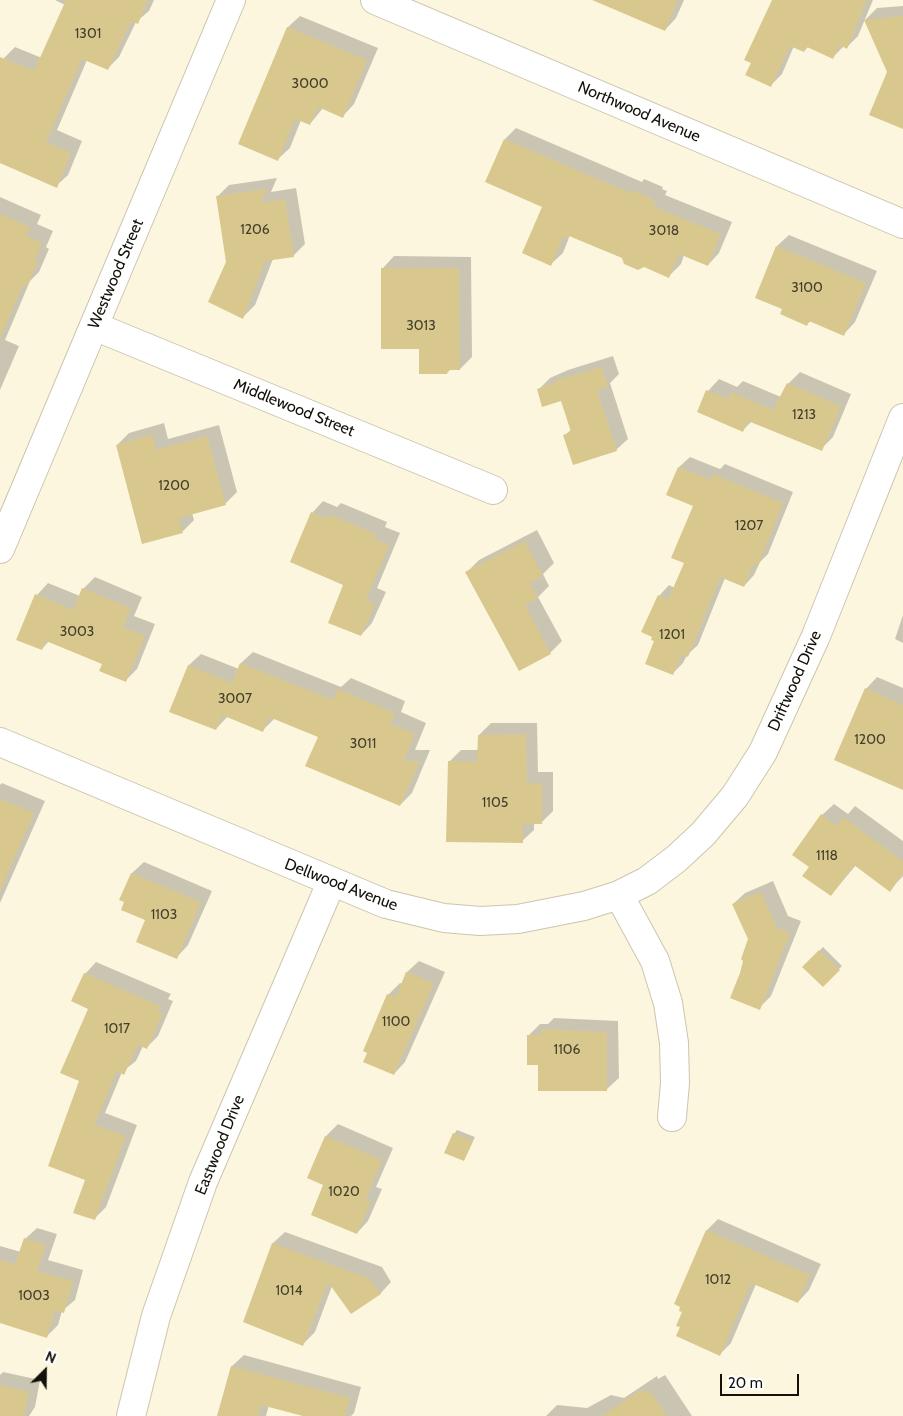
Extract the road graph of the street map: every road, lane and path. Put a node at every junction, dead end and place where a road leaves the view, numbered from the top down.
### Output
1 (231, 0) edge
2 (375, 0) edge
3 (903, 224) edge
4 (94, 326) junction
5 (903, 418) edge
6 (493, 490) dead end
7 (0, 549) edge
8 (0, 742) edge
9 (331, 883) junction
10 (619, 895) junction
11 (672, 1117) dead end
12 (131, 1416) edge

1 - 4 street, Westwood Street
2 - 3 street, Northwood Avenue
4 - 6 street, Middlewood Street
4 - 7 street, Westwood Street
5 - 10 street, Driftwood Drive
8 - 9 street, Dellwood Avenue
9 - 10 street, Dellwood Avenue
9 - 12 street, Eastwood Drive
10 - 11 street

